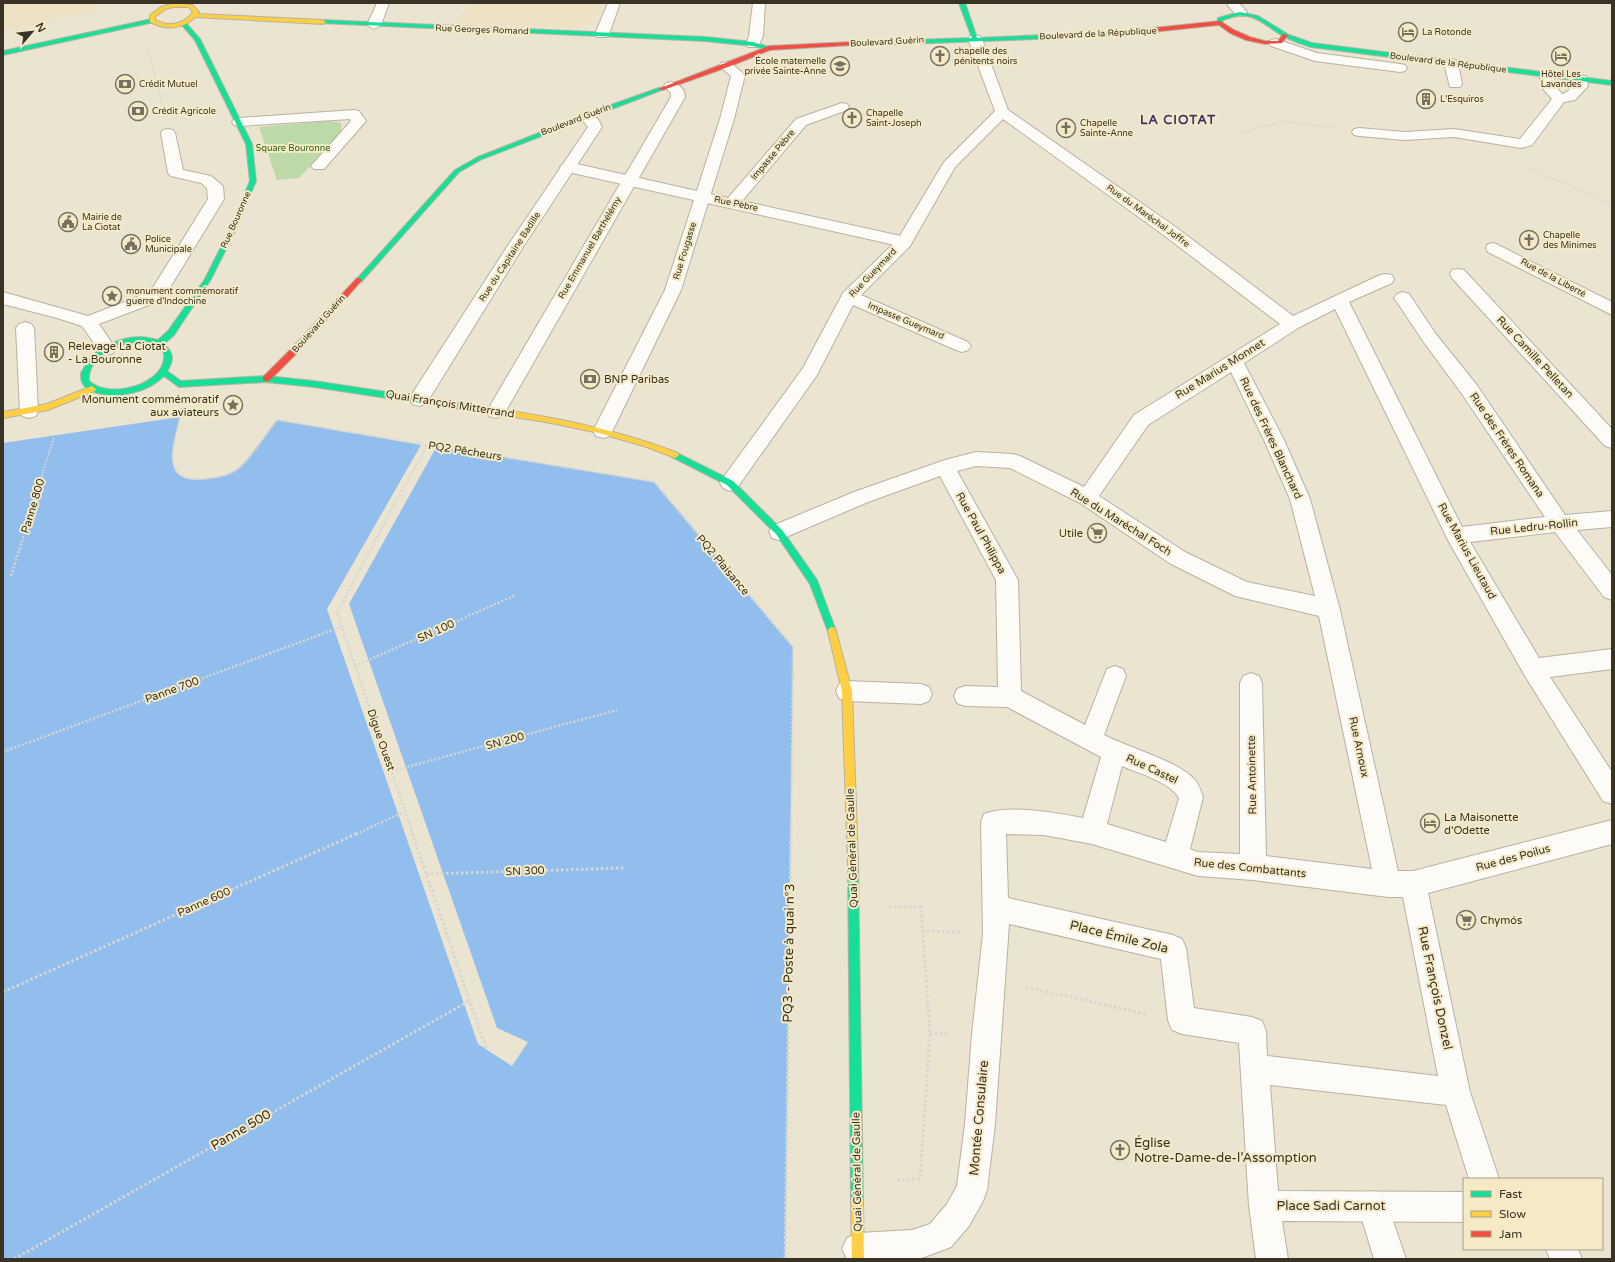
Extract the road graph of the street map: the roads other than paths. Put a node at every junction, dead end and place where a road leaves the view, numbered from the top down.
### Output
1 (383, 3) edge
2 (614, 3) edge
3 (759, 3) edge
4 (962, 3) edge
5 (184, 4) edge
6 (168, 5) edge
7 (1256, 7) dead end
8 (1240, 9) edge
9 (195, 15) junction
10 (152, 21) junction
11 (183, 23) junction
12 (1220, 23) junction
13 (374, 25) junction
14 (602, 34) junction
15 (975, 39) junction
16 (1281, 39) junction
17 (753, 44) junction
18 (769, 48) junction
19 (3, 53) edge
20 (1451, 63) junction
21 (726, 66) junction
22 (1400, 68) dead end
23 (1546, 75) junction
24 (1581, 79) junction
25 (1612, 83) edge
26 (1455, 84) dead end
27 (671, 86) junction
28 (1559, 99) junction
29 (842, 107) dead end
30 (1002, 112) junction
31 (587, 117) junction
32 (239, 122) junction
33 (1359, 132) road end
34 (168, 133) road end
35 (319, 166) dead end
36 (568, 167) junction
37 (628, 181) junction
38 (701, 196) junction
39 (732, 203) junction
40 (904, 242) junction
41 (1494, 248) dead end
42 (1458, 274) dead end
43 (1386, 279) dead end
44 (849, 297) junction
45 (3, 298) edge
46 (1403, 298) dead end
47 (1339, 300) junction
48 (1612, 309) edge
49 (88, 322) junction
50 (1292, 324) junction
51 (25, 328) dead end
52 (160, 343) junction
53 (962, 346) dead end
54 (108, 349) junction
55 (1234, 360) junction
56 (164, 372) junction
57 (266, 379) junction
58 (92, 389) junction
59 (418, 399) junction
60 (30, 411) junction
61 (496, 411) junction
62 (3, 415) edge
63 (603, 431) junction
64 (1612, 441) edge
65 (945, 467) junction
66 (730, 483) junction
67 (1088, 498) junction
68 (1612, 519) edge
69 (1560, 523) junction
70 (779, 532) junction
71 (1456, 536) junction
72 (1612, 591) edge
73 (1330, 610) junction
74 (1612, 659) edge
75 (1533, 669) junction
76 (1116, 676) dead end
77 (1251, 683) dead end
78 (847, 691) junction
79 (921, 694) dead end
80 (965, 696) dead end
81 (1010, 697) junction
82 (1091, 738) junction
83 (1114, 752) junction
84 (1612, 793) edge
85 (1092, 832) junction
86 (1611, 834) edge
87 (1175, 857) junction
88 (1253, 867) junction
89 (1400, 884) junction
90 (996, 908) junction
91 (1182, 1020) joint
92 (1254, 1069) junction
93 (1456, 1092) junction
94 (1484, 1178) edge
95 (1264, 1206) junction
96 (1373, 1206) junction
97 (1463, 1207) edge
98 (858, 1254) edge
99 (1272, 1259) edge
100 (1390, 1259) edge

1 - 13 street
2 - 14 street
3 - 17 street
4 - 15 street
5 - 6 street
5 - 9 street
6 - 10 street
7 - 8 street
8 - 12 street, Boulevard de la République
8 - 16 street, Boulevard de la République
9 - 11 street
9 - 13 street, Rue Georges Romand
10 - 11 street
10 - 19 street
11 - 32 street, Rue Bouronne
12 - 15 street, Boulevard de la République
12 - 16 street, Boulevard de la République
13 - 14 street, Rue Georges Romand
14 - 17 street, Rue Georges Romand
15 - 18 street, Boulevard Guérin
15 - 30 street
16 - 20 street, Boulevard de la République
16 - 22 street
17 - 18 street, Rue Georges Romand
18 - 21 street, Boulevard Guérin
20 - 23 street, Boulevard de la République
20 - 26 street
21 - 27 street, Boulevard Guérin
21 - 38 street, Rue Fougasse
23 - 24 street, Boulevard de la République
23 - 28 street
24 - 25 street, Boulevard de la République
24 - 28 street
27 - 31 street, Boulevard Guérin
27 - 37 street, Rue Emmanuel Barthélémy
28 - 33 street
29 - 39 street, Impasse Pèbre
30 - 40 street, Rue Gueymard
30 - 50 street, Rue du Maréchal Joffre
31 - 36 street, Rue du Capitaine Badille
31 - 57 street, Boulevard Guérin
32 - 35 street
32 - 52 street, Rue Bouronne
34 - 49 street
36 - 37 street, Rue Pèbre
36 - 59 street, Rue du Capitaine Badille
37 - 38 street, Rue Pèbre
37 - 61 street, Rue Emmanuel Barthélémy
38 - 39 street, Rue Pèbre
38 - 63 street, Rue Fougasse
39 - 40 street, Rue Pèbre
40 - 44 street, Rue Gueymard
41 - 48 street, Rue de la Liberté
42 - 64 street, Rue Camille Pelletan
43 - 47 street, Rue Marius Monnet
44 - 53 street, Impasse Gueymard
44 - 66 street, Rue Gueymard
45 - 49 street
46 - 69 street, Rue des Frères Romana
47 - 50 street, Rue Marius Monnet
47 - 71 street, Rue Marius Lieutaud
49 - 54 street
50 - 55 street, Rue Marius Monnet
51 - 60 street
52 - 54 street
52 - 56 street
54 - 58 street
55 - 67 street, Rue Marius Monnet
55 - 73 street, Rue des Frères Blanchard
56 - 57 street, Quai François Mitterrand
56 - 58 street
57 - 59 street, Quai François Mitterrand
58 - 60 street
59 - 61 street, Quai François Mitterrand
60 - 62 street
61 - 63 street, Quai François Mitterrand
63 - 66 street, Quai François Mitterrand
65 - 67 street, Rue du Maréchal Foch
65 - 70 street, Rue du Maréchal Foch
65 - 81 street, Rue Paul Philippa
66 - 70 street, Quai Général de Gaulle
67 - 73 street, Rue du Maréchal Foch
68 - 69 street, Rue Ledru-Rollin
69 - 71 street, Rue Ledru-Rollin
69 - 72 street, Rue des Frères Romana
70 - 78 street, Quai Général de Gaulle
71 - 75 street, Rue Marius Lieutaud
73 - 89 street, Rue Arnoux
74 - 75 street
75 - 84 street, Rue Marius Lieutaud
76 - 82 street
77 - 88 street, Rue Antoinette
78 - 79 street
78 - 98 street, Quai Général de Gaulle
80 - 81 street, Rue Castel
81 - 82 street, Rue Castel
82 - 83 street, Rue Castel
83 - 85 street, Rue Castel
83 - 87 street, Rue Castel
85 - 87 street, Rue des Combattants
85 - 90 street, Rue des Combattants
86 - 89 street, Rue des Poilus
87 - 88 street, Rue des Combattants
88 - 89 street, Rue des Combattants
89 - 93 street, Rue François Donzel
90 - 91 street, Place Émile Zola
90 - 98 street, Montée Consulaire
91 - 92 street, Place Sadi Carnot
92 - 93 street
92 - 95 street, Place Sadi Carnot
93 - 94 street
95 - 96 street, Place Sadi Carnot
95 - 99 street
96 - 97 street, Place Sadi Carnot
96 - 100 street

